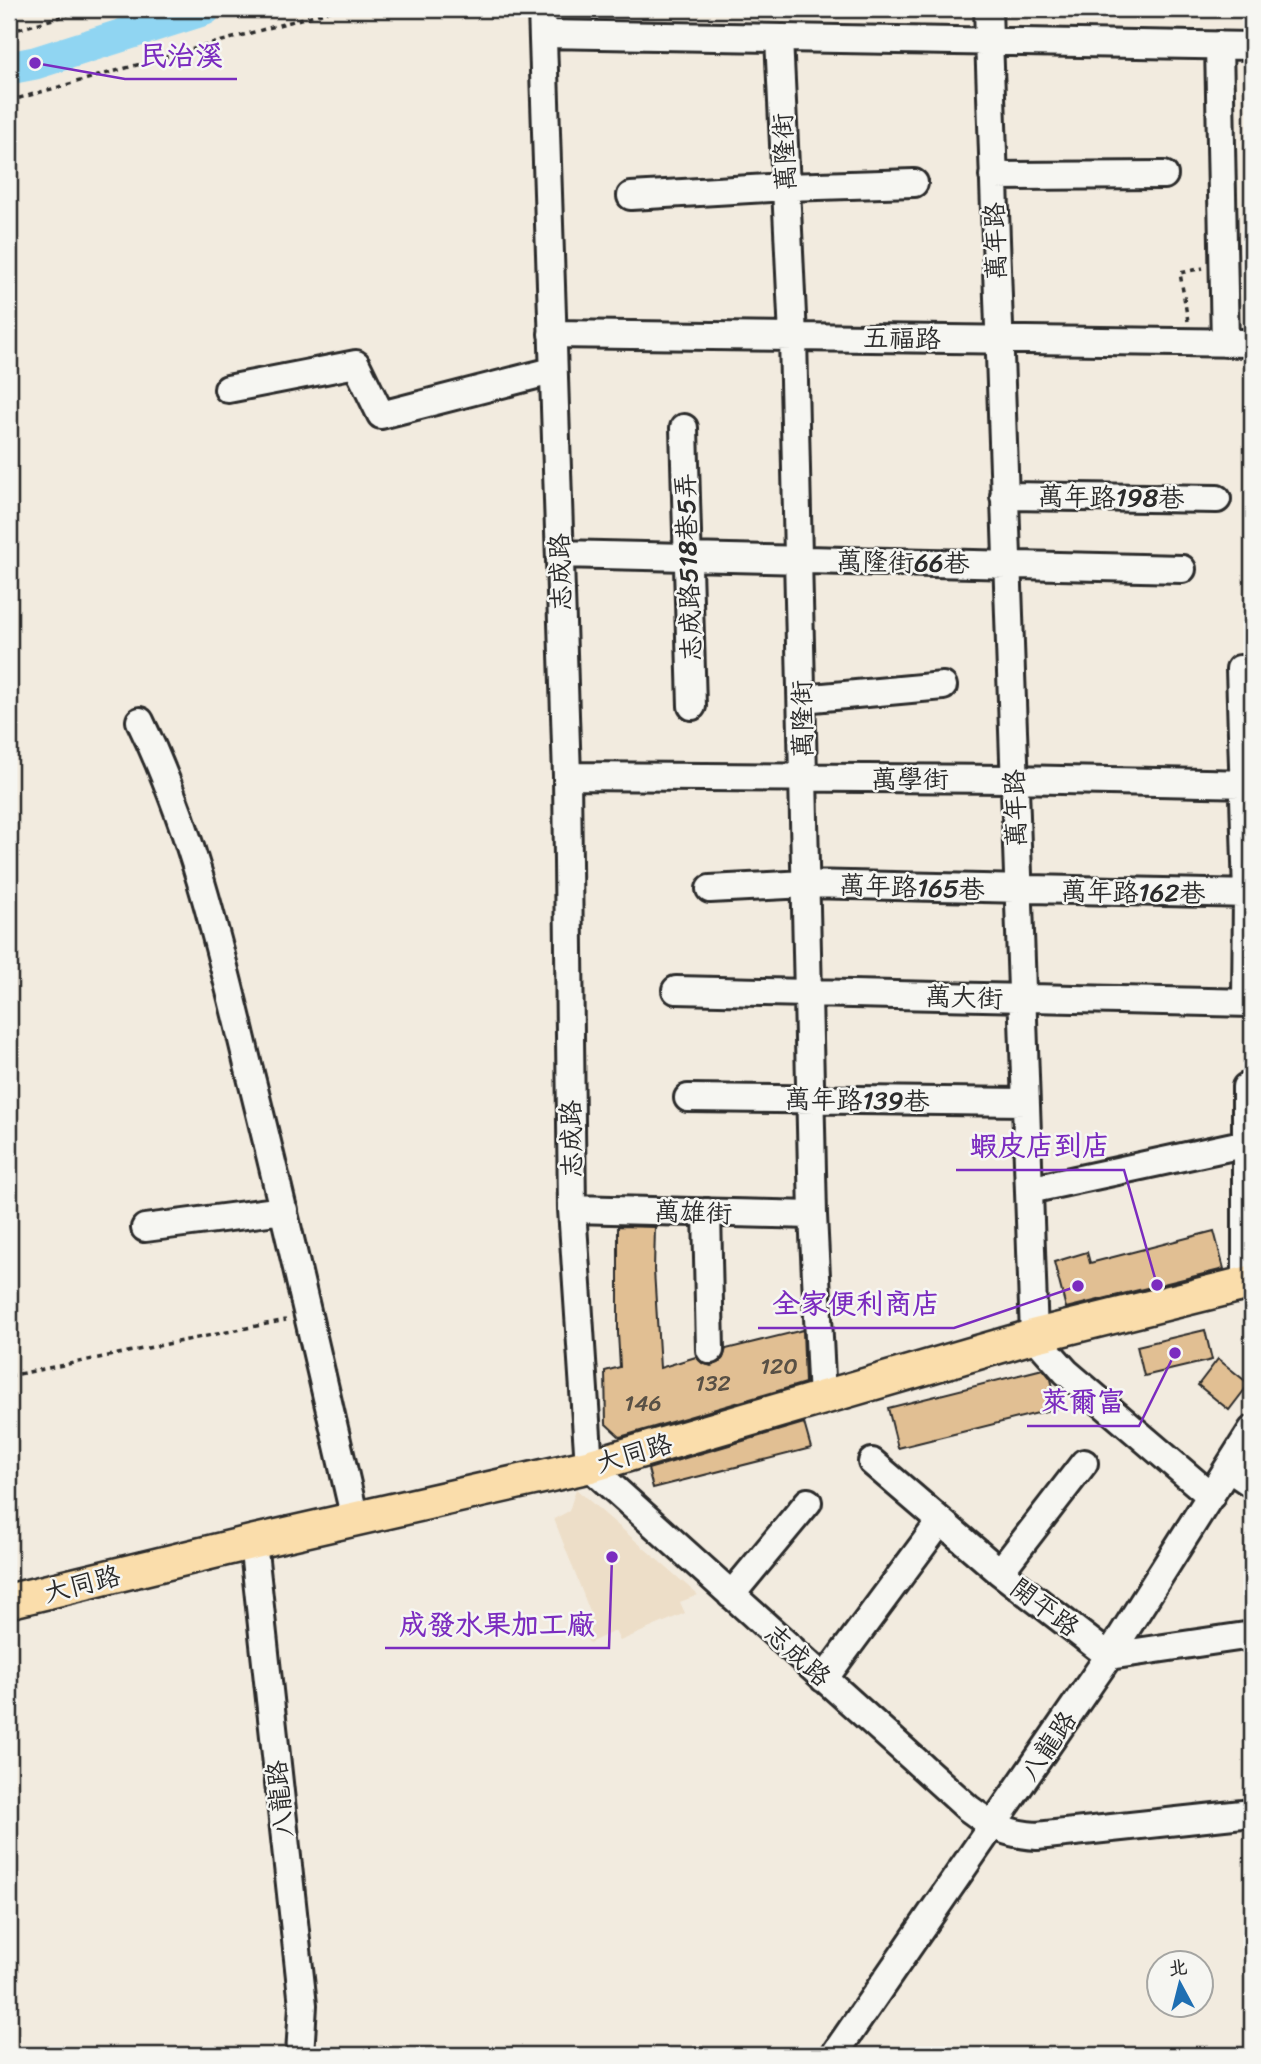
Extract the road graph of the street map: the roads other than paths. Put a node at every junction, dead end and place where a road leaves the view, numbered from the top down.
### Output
1 (988, 9) edge
2 (542, 22) edge
3 (779, 38) junction
4 (989, 41) junction
5 (1219, 46) junction
6 (1252, 46) edge
7 (1164, 175) dead end
8 (993, 176) junction
9 (914, 183) dead end
10 (786, 187) junction
11 (631, 196) dead end
12 (552, 334) junction
13 (793, 337) junction
14 (998, 340) junction
15 (1225, 343) junction
16 (1252, 343) edge
17 (552, 371) junction
18 (228, 389) dead end
19 (684, 428) dead end
20 (1004, 496) junction
21 (1217, 499) dead end
22 (560, 554) junction
23 (688, 557) junction
24 (798, 560) junction
25 (1007, 564) junction
26 (1182, 569) dead end
27 (1240, 668) dead end
28 (943, 686) dead end
29 (802, 699) junction
30 (692, 706) dead end
31 (141, 721) dead end
32 (567, 776) junction
33 (803, 779) junction
34 (1014, 779) junction
35 (1248, 784) edge
36 (806, 884) junction
37 (710, 889) dead end
38 (1018, 890) junction
39 (1250, 894) edge
40 (676, 990) dead end
41 (808, 992) junction
42 (1022, 999) junction
43 (1249, 1003) edge
44 (1246, 1087) dead end
45 (688, 1098) dead end
46 (810, 1099) junction
47 (1026, 1102) junction
48 (1249, 1142) edge
49 (1028, 1190) junction
50 (572, 1209) junction
51 (284, 1210) junction
52 (707, 1212) junction
53 (813, 1215) junction
54 (145, 1228) dead end
55 (1249, 1283) edge
56 (1034, 1336) junction
57 (710, 1350) dead end
58 (822, 1399) junction
59 (1252, 1430) edge
60 (872, 1462) dead end
61 (1084, 1463) dead end
62 (589, 1466) junction
63 (1228, 1468) junction
64 (1252, 1484) edge
65 (1211, 1496) junction
66 (808, 1502) dead end
67 (355, 1519) junction
68 (940, 1522) junction
69 (253, 1542) junction
70 (1000, 1572) junction
71 (731, 1595) junction
72 (9, 1601) edge
73 (1252, 1635) edge
74 (1109, 1656) junction
75 (824, 1679) junction
76 (1252, 1812) edge
77 (993, 1827) junction
78 (300, 2055) edge
79 (834, 2055) edge

1 - 4 street, 萬年路
2 - 3 street
2 - 12 street, 志成路
3 - 4 street
3 - 10 street, 萬隆街
4 - 5 street
4 - 8 street, 萬年路
5 - 6 street
5 - 15 street
7 - 8 street
8 - 14 street, 萬年路
9 - 10 street
10 - 11 street
10 - 13 street, 萬隆街
12 - 13 street, 五福路
12 - 17 street, 志成路
13 - 14 street, 五福路
13 - 24 street, 萬隆街
14 - 15 street, 五福路
14 - 20 street, 萬年路
15 - 16 street, 五福路
17 - 18 street
17 - 22 street, 志成路
19 - 23 street, 志成路518巷5弄
20 - 21 street, 萬年路198巷
20 - 25 street, 萬年路
22 - 23 street, 萬隆街66巷
22 - 32 street, 志成路
23 - 24 street, 萬隆街66巷
23 - 30 street, 志成路518巷5弄
24 - 25 street, 萬隆街66巷
24 - 29 street, 萬隆街
25 - 26 street, 萬隆街66巷
25 - 34 street, 萬年路
27 - 35 street
28 - 29 street
29 - 33 street, 萬隆街
31 - 51 street
32 - 33 street, 萬學街
32 - 50 street, 志成路
33 - 34 street, 萬學街
33 - 36 street, 萬隆街
34 - 35 street, 萬學街
34 - 38 street, 萬年路
35 - 39 street
36 - 37 street, 萬年路165巷
36 - 38 street, 萬年路165巷
36 - 41 street, 萬隆街
38 - 39 street, 萬年路162巷
38 - 42 street, 萬年路
39 - 43 street
40 - 41 street, 萬大街
41 - 42 street, 萬大街
41 - 46 street, 萬隆街
42 - 43 street, 萬大街
42 - 47 street, 萬年路
44 - 48 street
45 - 46 street, 萬年路139巷
46 - 47 street, 萬年路139巷
46 - 53 street, 萬隆街
47 - 49 street, 萬年路
48 - 49 street
48 - 55 street
49 - 56 street, 萬年路
50 - 52 street, 萬雄街
50 - 62 street, 志成路
51 - 54 street
51 - 67 street
52 - 53 street, 萬雄街
52 - 57 street
53 - 58 street, 萬隆街
55 - 56 main road, 大同路
56 - 58 main road, 大同路
56 - 65 street
58 - 62 main road, 大同路
59 - 63 street, 八龍路
60 - 68 street, 開平路
61 - 70 street
62 - 67 main road, 大同路
62 - 71 street, 志成路
63 - 64 street
63 - 65 street, 八龍路
65 - 74 street, 八龍路
66 - 71 street
67 - 69 main road, 大同路
68 - 70 street, 開平路
68 - 75 street
69 - 72 main road, 大同路
69 - 78 street, 八龍路
70 - 74 street, 開平路
71 - 75 street, 志成路
73 - 74 street
74 - 77 street, 八龍路
75 - 77 street, 志成路
76 - 77 street, 志成路
77 - 79 street, 八龍路

